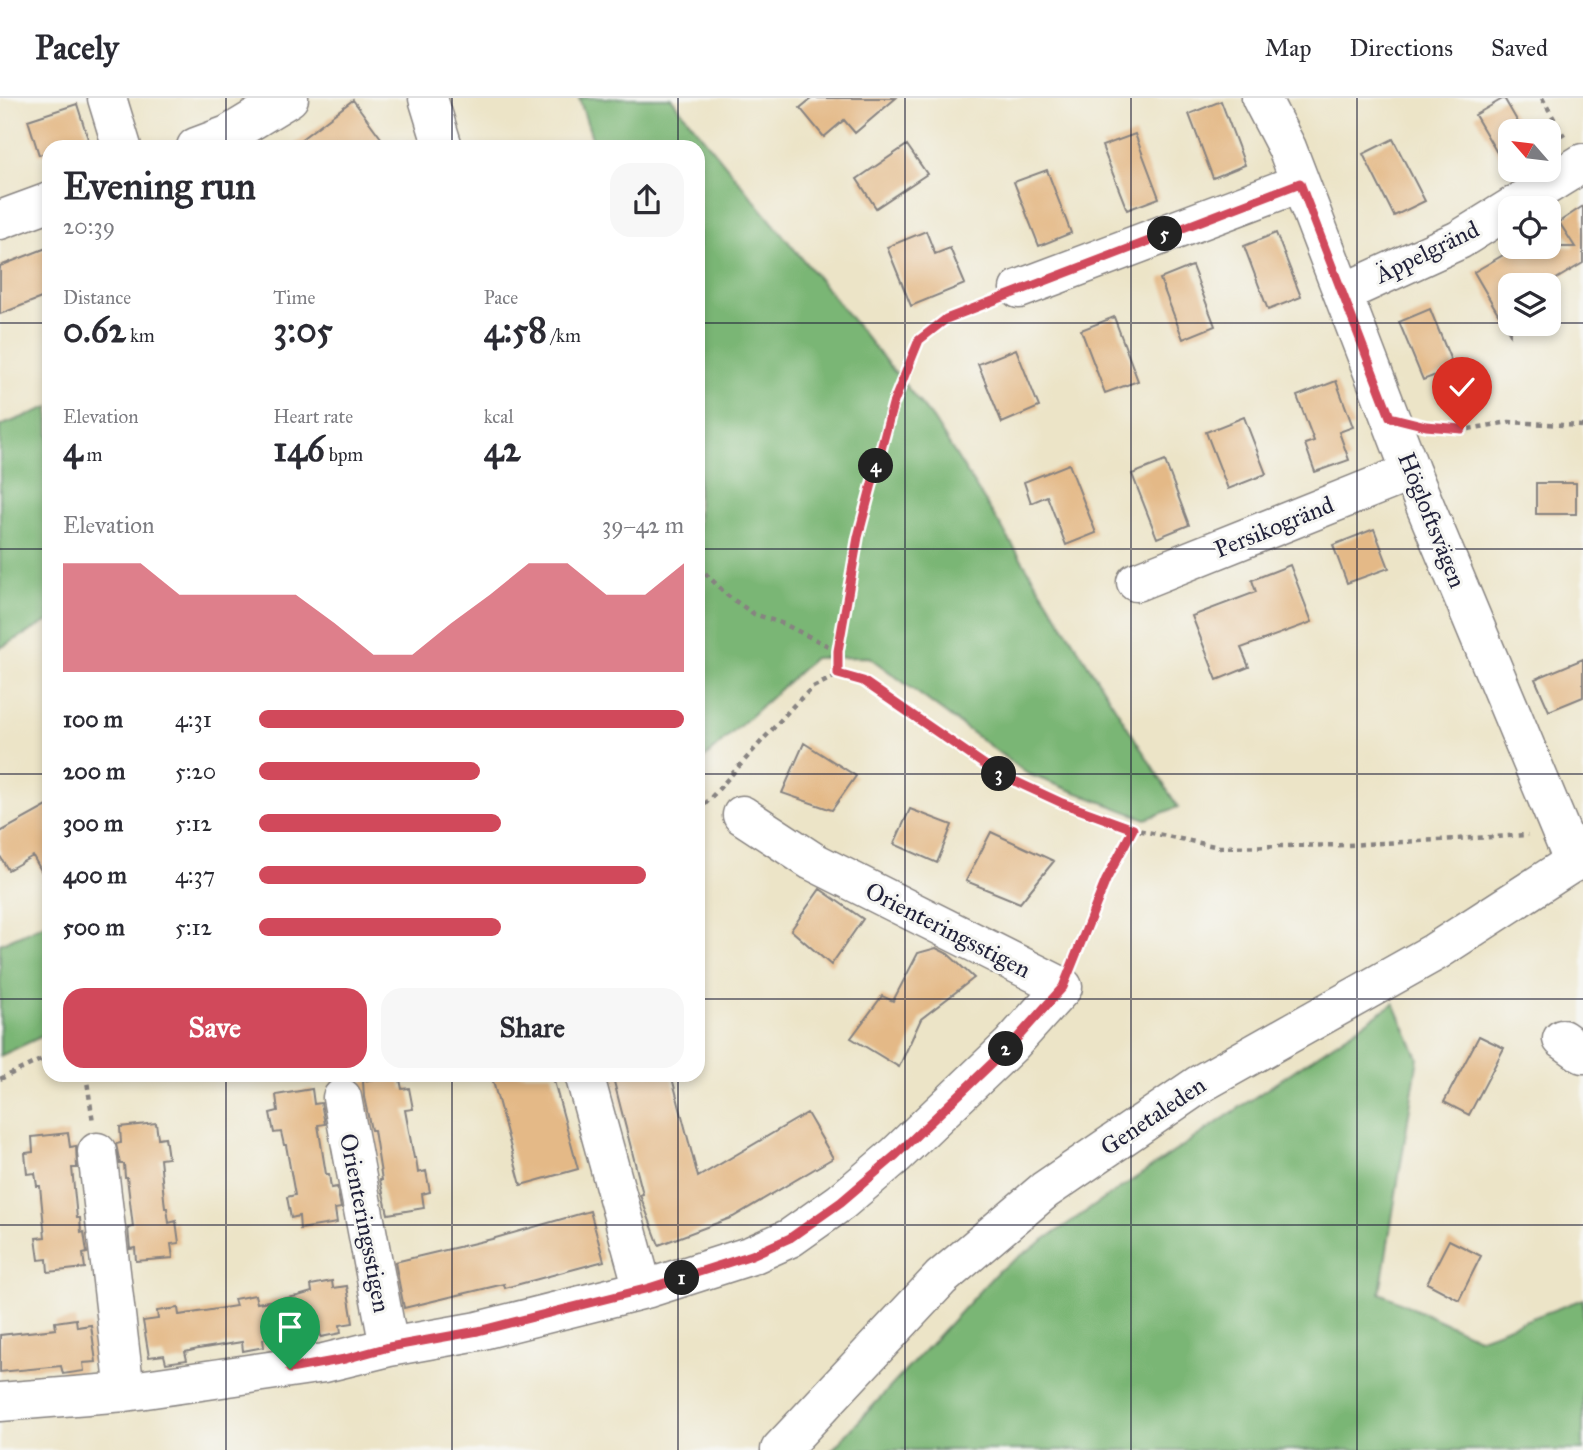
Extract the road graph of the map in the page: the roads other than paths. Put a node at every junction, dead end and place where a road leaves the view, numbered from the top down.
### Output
1 (107, 98) edge
2 (289, 98) edge
3 (428, 98) edge
4 (1261, 98) edge
5 (120, 140) edge
6 (215, 140) edge
7 (441, 140) edge
8 (1582, 163) edge
9 (1300, 183) junction
10 (42, 205) edge
11 (0, 220) edge
12 (1019, 289) road end
13 (1343, 293) junction
14 (1412, 472) junction
15 (1136, 582) dead end
16 (742, 815) dead end
17 (1578, 860) edge
18 (586, 1082) edge
19 (342, 1098) dead end
20 (97, 1152) road end
21 (643, 1289) junction
22 (389, 1347) junction
23 (125, 1392) junction
24 (0, 1402) edge
25 (780, 1450) edge

1 - 5 street
2 - 6 street
3 - 7 street
4 - 9 street, Högloftsvägen
8 - 13 street, Äppelgränd
9 - 12 street
9 - 13 street, Högloftsvägen
10 - 11 street
13 - 14 street, Högloftsvägen
14 - 15 street, Persikogränd
14 - 17 street, Högloftsvägen
16 - 21 street, Orienteringsstigen
17 - 25 street, Genetaleden
18 - 21 street
19 - 22 street, Orienteringsstigen
20 - 23 street
21 - 22 street, Orienteringsstigen
22 - 23 street, Orienteringsstigen
23 - 24 street, Orienteringsstigen

